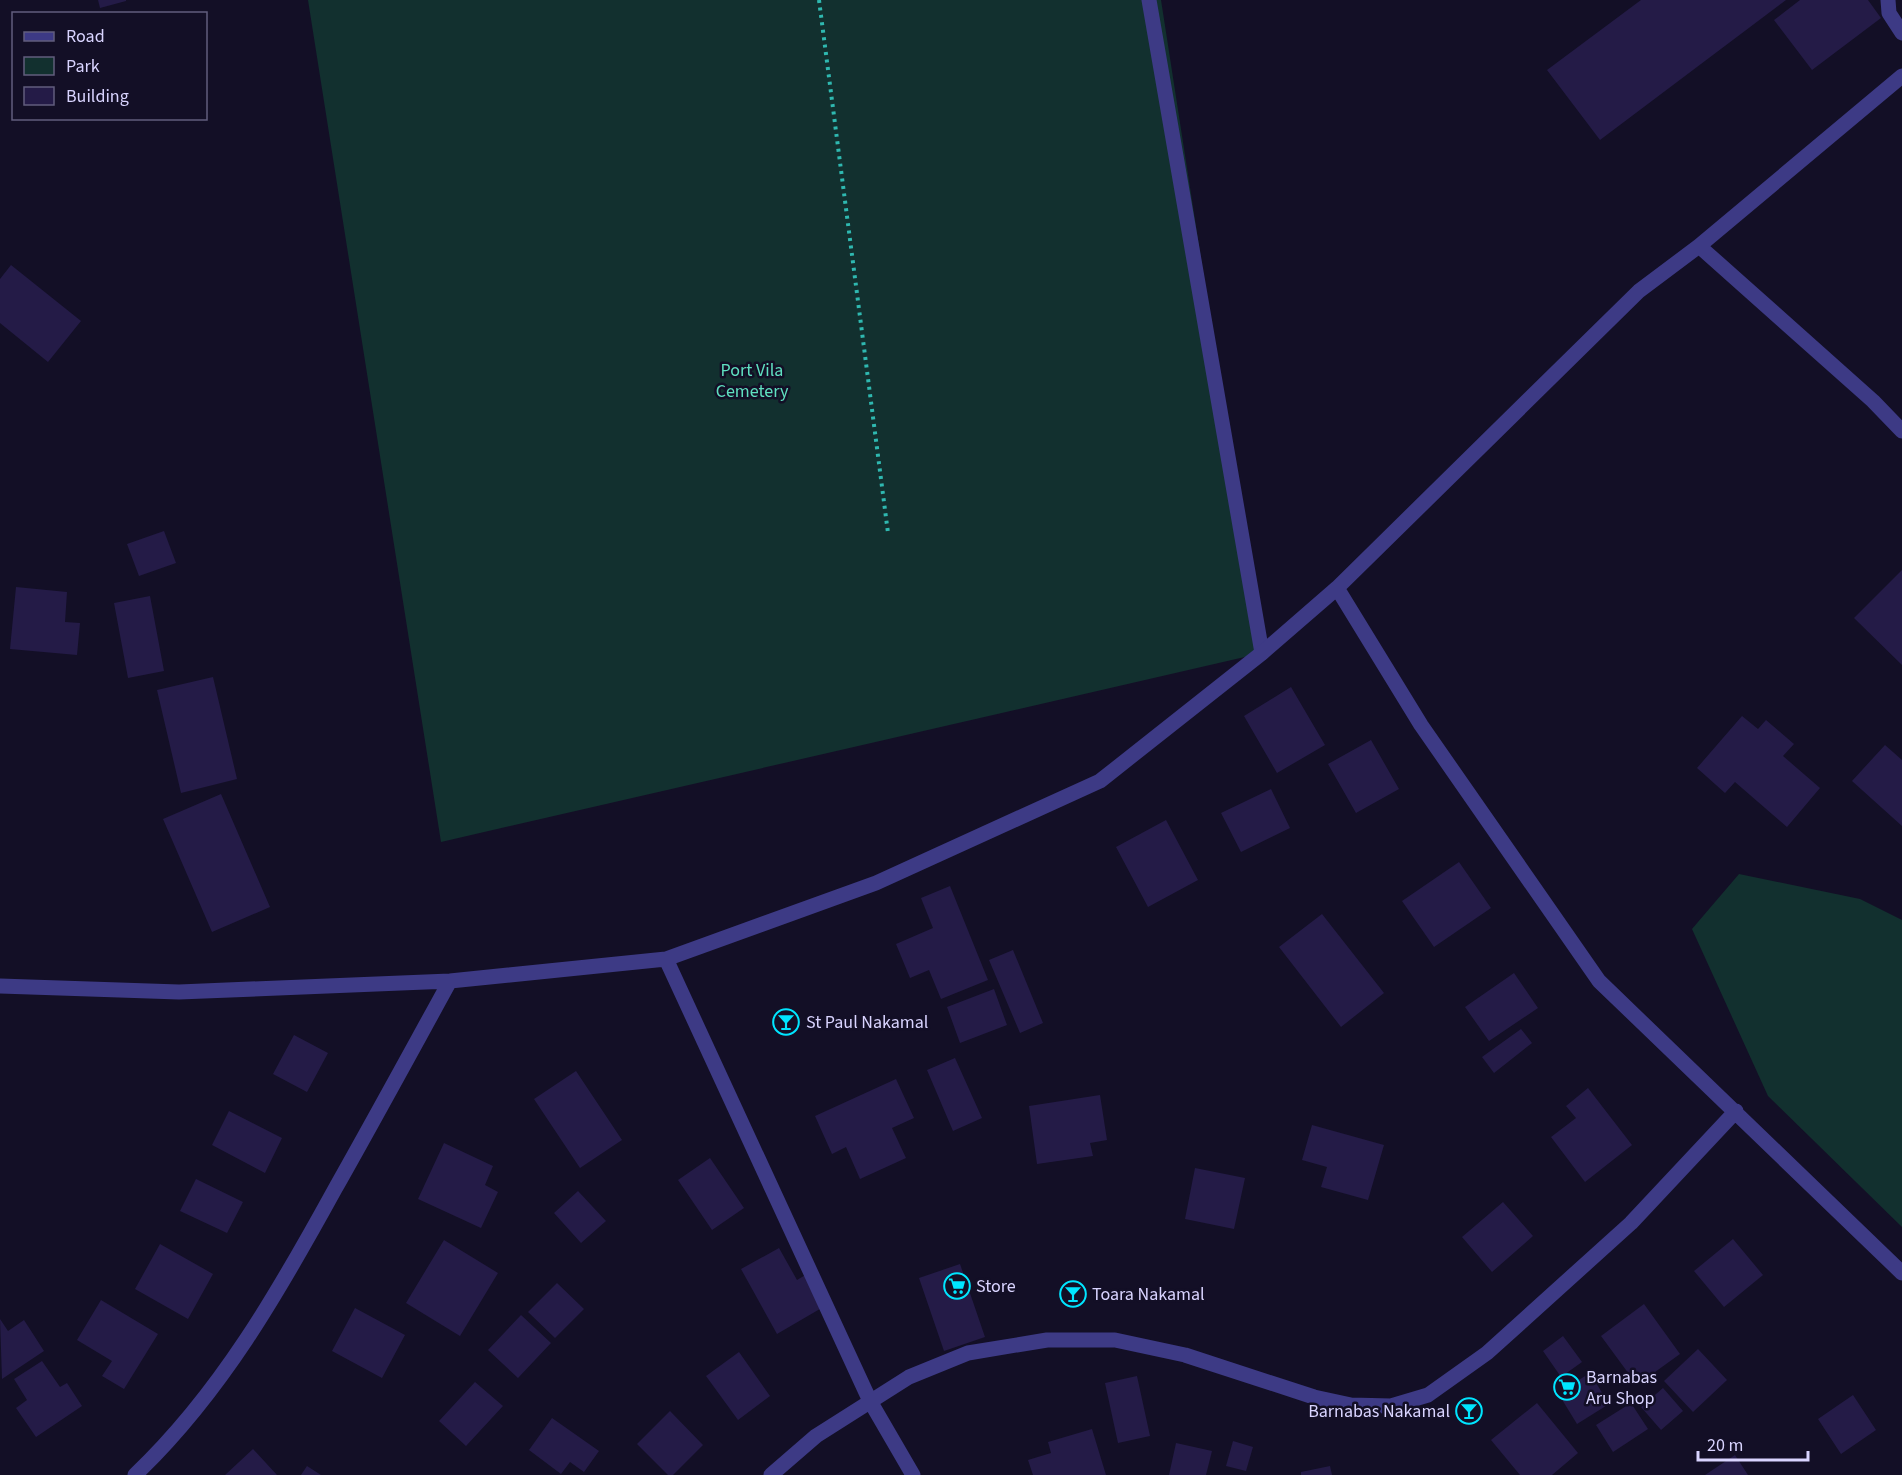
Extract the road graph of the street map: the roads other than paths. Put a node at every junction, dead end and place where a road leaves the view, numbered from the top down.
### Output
1 (1149, 0) edge
2 (1888, 0) edge
3 (1902, 33) edge
4 (1902, 76) edge
5 (1699, 246) junction
6 (1902, 431) edge
7 (1337, 588) junction
8 (1262, 653) junction
9 (666, 958) junction
10 (450, 981) junction
11 (0, 986) edge
12 (1736, 1111) junction
13 (1902, 1273) edge
14 (870, 1401) junction
15 (135, 1475) edge
16 (771, 1475) edge
17 (913, 1475) edge

1 - 8 street
2 - 3 street
4 - 5 street
5 - 6 street
5 - 7 street
7 - 8 street
7 - 12 street
8 - 9 street
9 - 10 street
9 - 14 street
10 - 11 street
10 - 15 street
12 - 13 street
12 - 14 street
14 - 16 street
14 - 17 street

